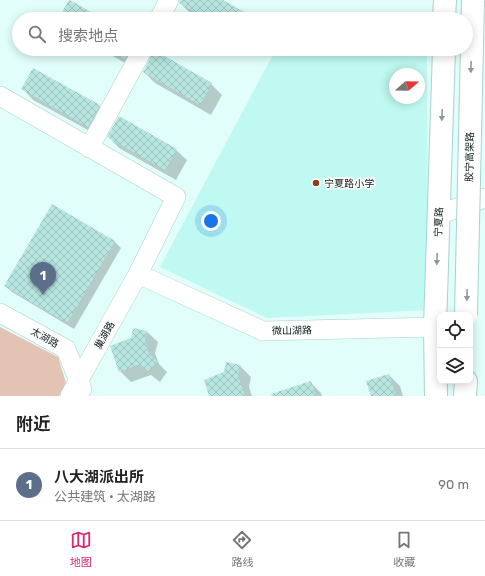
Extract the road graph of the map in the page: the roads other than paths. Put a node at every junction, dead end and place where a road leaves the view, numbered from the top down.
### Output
1 (169, 0) edge
2 (445, 0) edge
3 (473, 0) edge
4 (163, 12) edge
5 (444, 12) edge
6 (473, 12) edge
7 (138, 56) edge
8 (444, 56) edge
9 (472, 56) edge
10 (0, 96) edge
11 (89, 148) junction
12 (485, 198) edge
13 (438, 215) junction
14 (138, 274) junction
15 (466, 312) edge
16 (0, 313) edge
17 (435, 327) junction
18 (466, 384) edge
19 (78, 391) edge
20 (436, 396) edge
21 (466, 396) edge

1 - 4 street
2 - 5 main road
3 -> 6 main road, 胶宁高架路, bridge
7 - 11 street
8 -> 13 main road, 宁夏路
9 -> 15 main road, 胶宁高架路, bridge
10 - 11 street
11 - 14 street, 巢湖路
12 - 13 street
13 -> 17 main road, 宁夏路
14 - 17 street, 微山湖路
14 - 19 street, 巢湖路
16 - 19 street, 太湖路
17 - 20 main road, 宁夏路
18 - 21 main road

